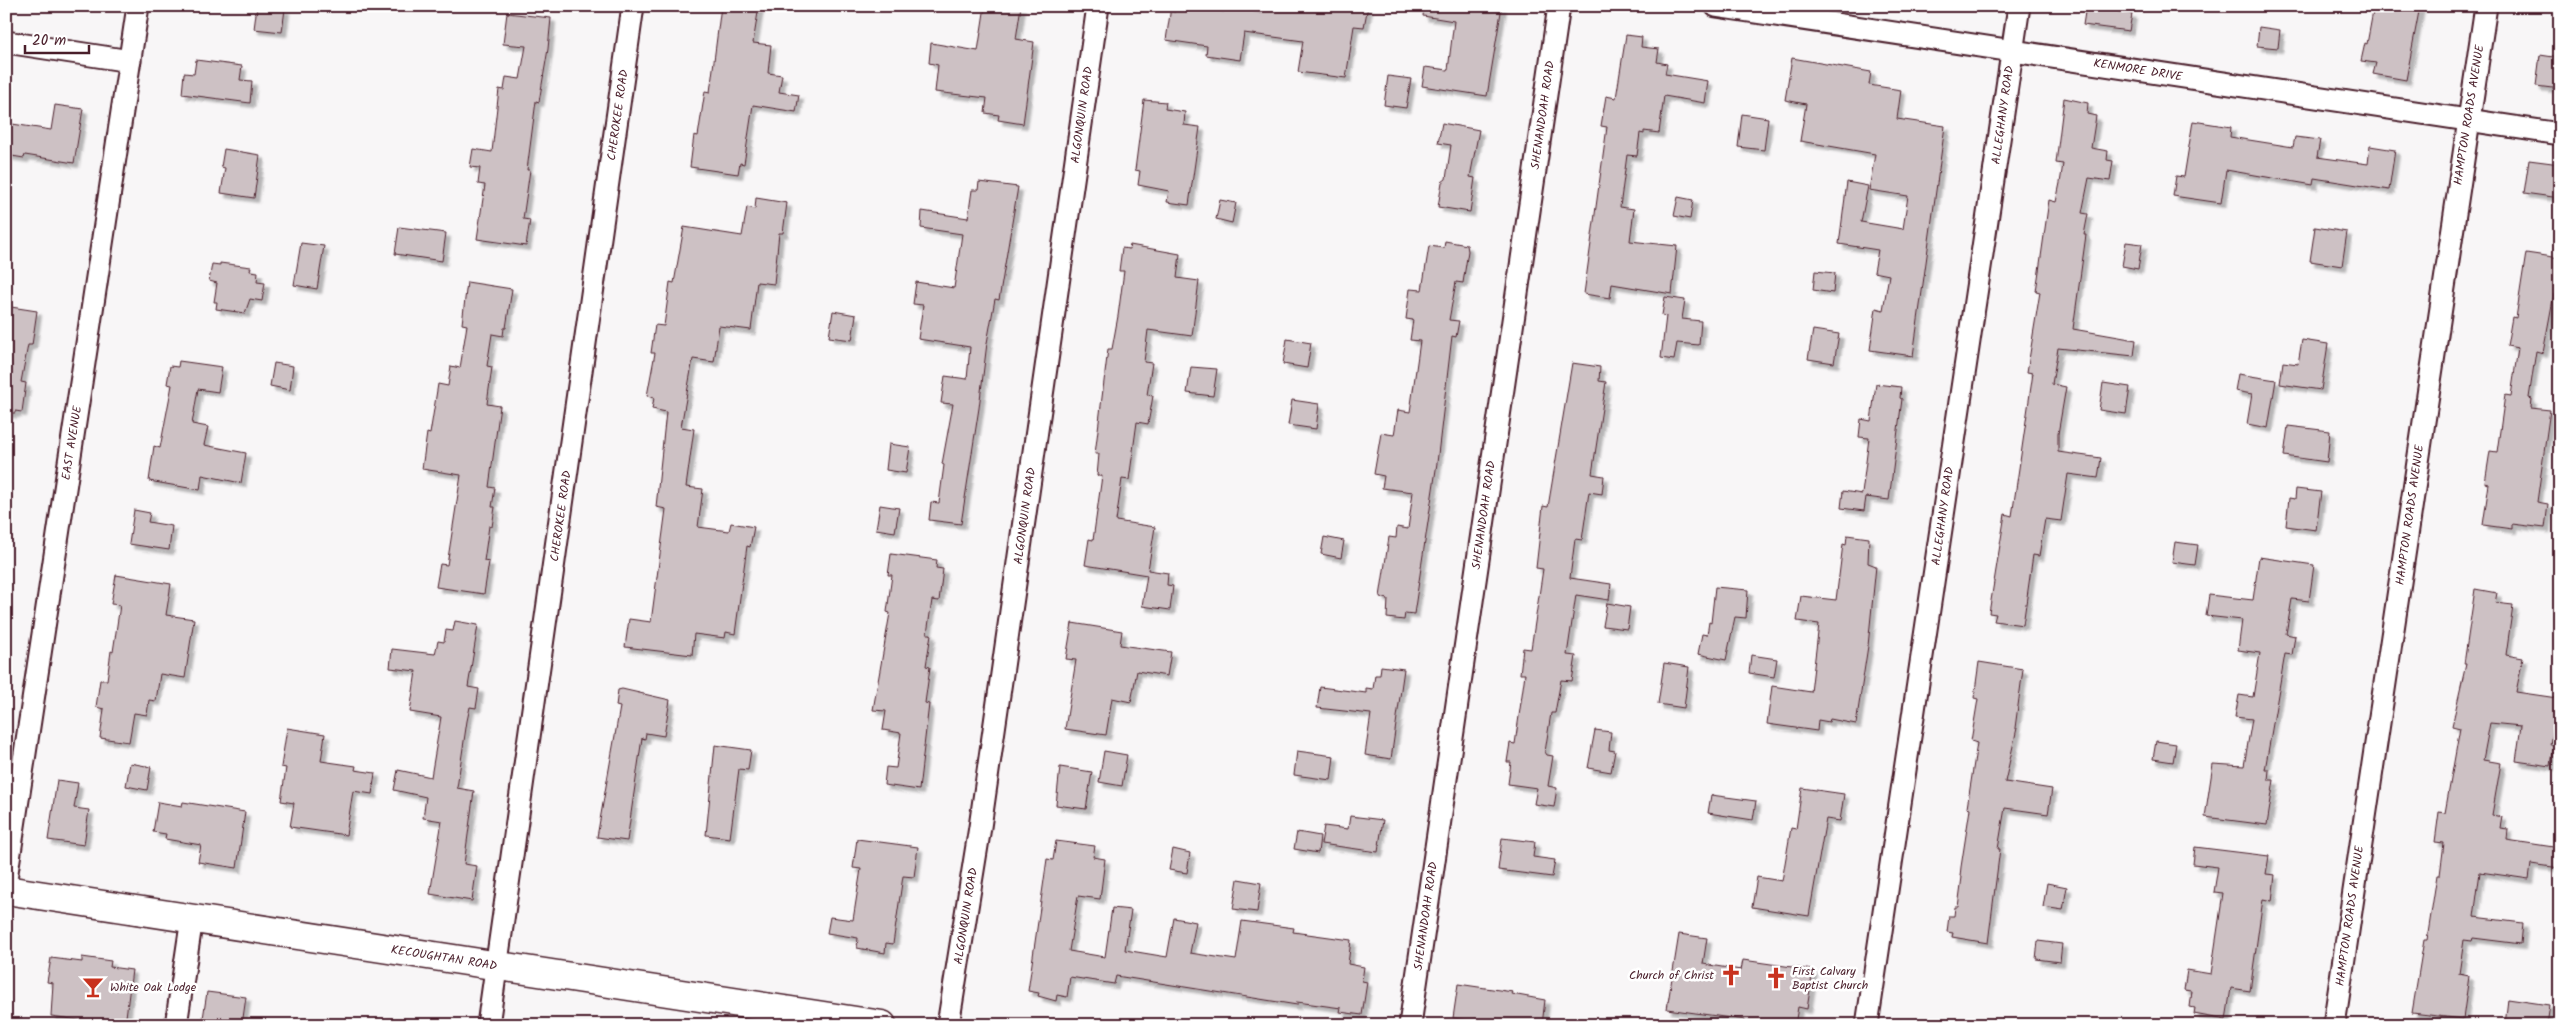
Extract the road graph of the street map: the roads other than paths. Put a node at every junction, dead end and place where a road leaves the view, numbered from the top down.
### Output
1 (138, 6) edge
2 (633, 6) edge
3 (1098, 6) edge
4 (1559, 6) edge
5 (1716, 6) edge
6 (2019, 6) edge
7 (2486, 6) edge
8 (6, 42) edge
9 (2013, 50) junction
10 (130, 61) junction
11 (2468, 120) junction
12 (2560, 134) edge
13 (6, 879) edge
14 (6, 890) edge
15 (192, 918) junction
16 (497, 966) junction
17 (176, 1025) edge
18 (488, 1025) edge
19 (882, 1025) edge
20 (948, 1025) edge
21 (1410, 1025) edge
22 (1867, 1025) edge
23 (2334, 1025) edge

1 - 10 street, EAST AVENUE
2 - 16 street, CHEROKEE ROAD
3 - 20 street, ALGONQUIN ROAD
4 - 21 street, SHENANDOAH ROAD
5 - 9 street, KENMORE DRIVE
6 - 9 street, ALLEGHANY ROAD
7 - 11 street, HAMPTON ROADS AVENUE
8 - 10 street
9 - 11 street, KENMORE DRIVE
9 - 22 street, ALLEGHANY ROAD
10 - 13 street, EAST AVENUE
11 - 12 street, KENMORE DRIVE
11 - 23 street, HAMPTON ROADS AVENUE
14 - 15 main road, KECOUGHTAN ROAD
15 - 16 main road, KECOUGHTAN ROAD
15 - 17 street
16 - 18 street, CHEROKEE ROAD
16 - 19 main road, KECOUGHTAN ROAD

